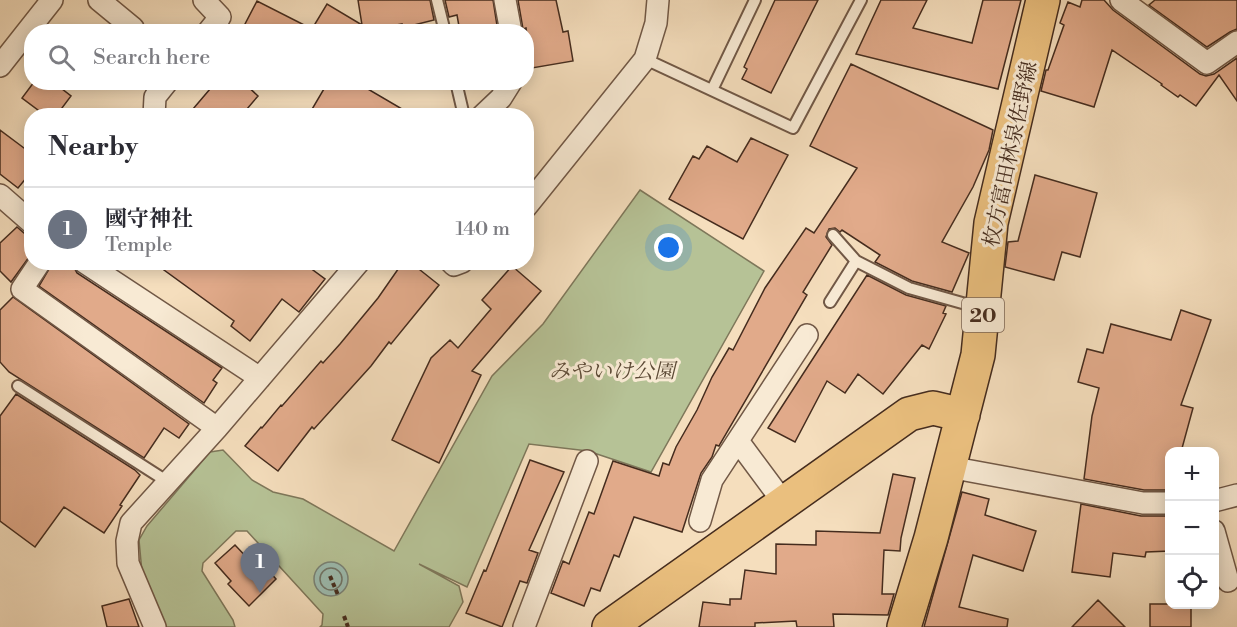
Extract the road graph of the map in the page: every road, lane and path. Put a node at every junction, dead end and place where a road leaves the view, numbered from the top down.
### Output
1 (52, 0) edge
2 (99, 0) edge
3 (204, 0) edge
4 (437, 0) edge
5 (505, 0) edge
6 (658, 0) edge
7 (755, 0) edge
8 (861, 0) edge
9 (1043, 0) edge
10 (1129, 2) edge
11 (33, 24) edge
12 (128, 24) edge
13 (214, 24) edge
14 (442, 24) edge
15 (510, 24) edge
16 (24, 36) edge
17 (1237, 42) edge
18 (645, 58) junction
19 (0, 66) edge
20 (161, 90) edge
21 (458, 90) edge
22 (506, 90) edge
23 (712, 90) junction
24 (154, 108) edge
25 (462, 108) edge
26 (490, 108) edge
27 (0, 195) edge
28 (534, 197) edge
29 (24, 216) edge
30 (833, 235) dead end
31 (856, 261) junction
32 (35, 270) edge
33 (96, 270) edge
34 (348, 270) edge
35 (830, 302) dead end
36 (983, 309) junction
37 (807, 335) dead end
38 (260, 378) junction
39 (18, 386) dead end
40 (963, 415) junction
41 (217, 428) junction
42 (738, 441) junction
43 (587, 461) dead end
44 (949, 467) junction
45 (168, 482) junction
46 (1237, 495) edge
47 (1219, 500) edge
48 (784, 502) junction
49 (1165, 503) edge
50 (700, 521) dead end
51 (1219, 546) edge
52 (330, 576) dead end
53 (1228, 581) dead end
54 (338, 595) dead end
55 (344, 616) dead end
56 (623, 623) edge
57 (155, 627) edge
58 (348, 627) edge
59 (524, 627) edge
60 (904, 627) edge

1 - 11 street
2 - 12 street
3 - 13 street
4 - 14 lane
5 - 15 street
6 - 18 street
7 - 23 lane
8 - 23 lane
9 - 36 main road, 枚方富田林泉佐野線 / 20
10 - 17 street
16 - 19 street
18 - 23 lane
18 - 28 street
20 - 24 street
21 - 25 lane
22 - 26 street
27 - 29 street
30 - 31 lane
31 - 35 lane
31 - 36 lane
32 - 41 street
33 - 38 street
34 - 38 street
36 - 40 main road, 枚方富田林泉佐野線 / 20
37 - 42 street
38 - 41 street
39 - 45 lane
40 - 44 main road, 枚方富田林泉佐野線 / 20
40 - 48 main road
41 - 45 street
42 - 48 street
42 - 50 street
43 - 59 street
44 - 49 street
44 - 60 main road, 枚方富田林泉佐野線 / 20
45 - 57 street
46 - 47 street
48 - 56 main road
51 - 53 street
52 - 54 path
55 - 58 path

